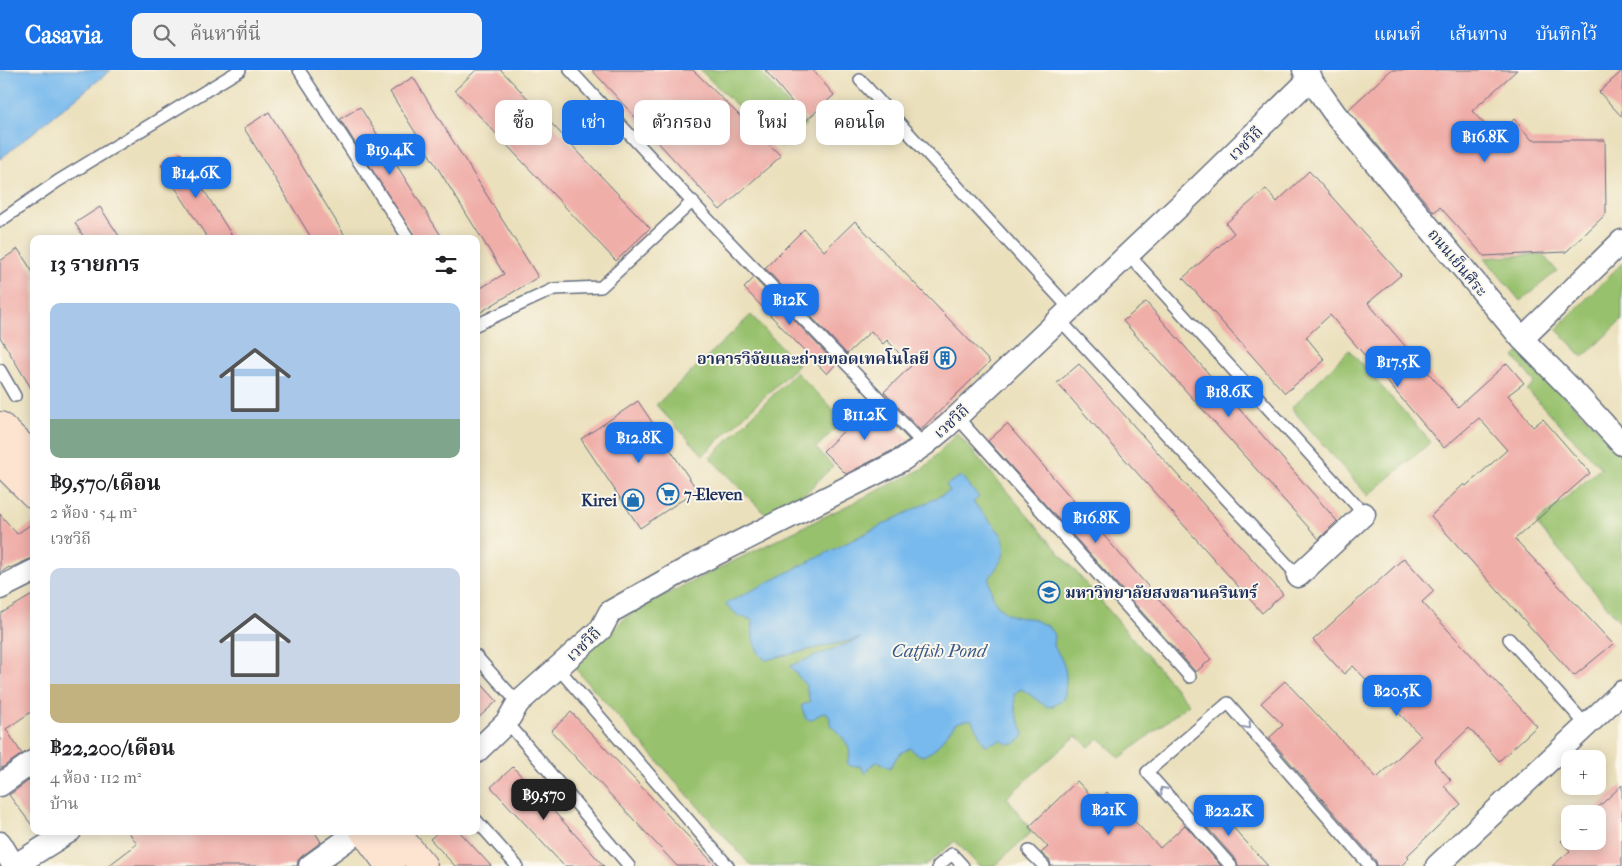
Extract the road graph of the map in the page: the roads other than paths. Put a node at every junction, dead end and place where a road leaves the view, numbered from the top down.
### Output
1 (240, 70) edge
2 (299, 70) edge
3 (570, 70) edge
4 (1312, 73) edge
5 (860, 80) dead end
6 (693, 201) junction
7 (0, 221) edge
8 (406, 235) edge
9 (1622, 241) edge
10 (1128, 254) junction
11 (1065, 314) junction
12 (480, 323) edge
13 (1522, 339) junction
14 (0, 370) edge
15 (15, 396) dead end
16 (957, 417) junction
17 (0, 426) edge
18 (1622, 444) edge
19 (924, 445) junction
20 (30, 454) edge
21 (0, 460) edge
22 (30, 490) edge
23 (1364, 514) joint
24 (30, 573) edge
25 (1298, 576) joint
26 (0, 588) edge
27 (1509, 639) dead end
28 (480, 662) edge
29 (558, 668) junction
30 (1190, 677) dead end
31 (1622, 692) edge
32 (512, 713) junction
33 (1586, 726) junction
34 (480, 748) edge
35 (30, 764) edge
36 (0, 785) edge
37 (480, 824) edge
38 (64, 835) edge
39 (353, 835) edge
40 (367, 835) edge
41 (397, 835) edge
42 (0, 844) edge
43 (1029, 851) dead end
44 (14, 866) edge
45 (310, 866) edge
46 (390, 866) edge
47 (423, 866) edge
48 (517, 866) edge
49 (629, 866) edge
50 (728, 866) edge
51 (938, 866) edge
52 (963, 866) edge
53 (1044, 866) edge
54 (1231, 866) edge
55 (1370, 866) edge
56 (1437, 866) edge

1 - 7 lane
2 - 8 lane
3 - 6 lane
4 - 10 street, เวชวิถี
4 - 13 street, ถนนเย็นศิระ
5 - 11 lane
6 - 12 lane
6 - 19 lane
9 - 13 street
10 - 11 street, เวชวิถี
10 - 23 lane
11 - 16 street, เวชวิถี
11 - 25 lane
13 - 18 street, ถนนเย็นศิระ
14 - 15 lane
16 - 19 street, เวชวิถี
16 - 30 lane
17 - 20 street
19 - 29 street, เวชวิถี
21 - 22 street
23 - 25 street
24 - 26 street
27 - 33 lane
28 - 32 lane
29 - 32 street, เวชวิถี
29 - 50 lane
31 - 33 street
32 - 34 street, เวชวิถี
32 - 49 lane
33 - 56 street
35 - 36 street
37 - 48 lane
38 - 44 street
39 - 45 street
40 - 46 street
41 - 47 street
42 - 44 street
43 - 53 lane
51 - 52 lane
54 -> 55 lane

